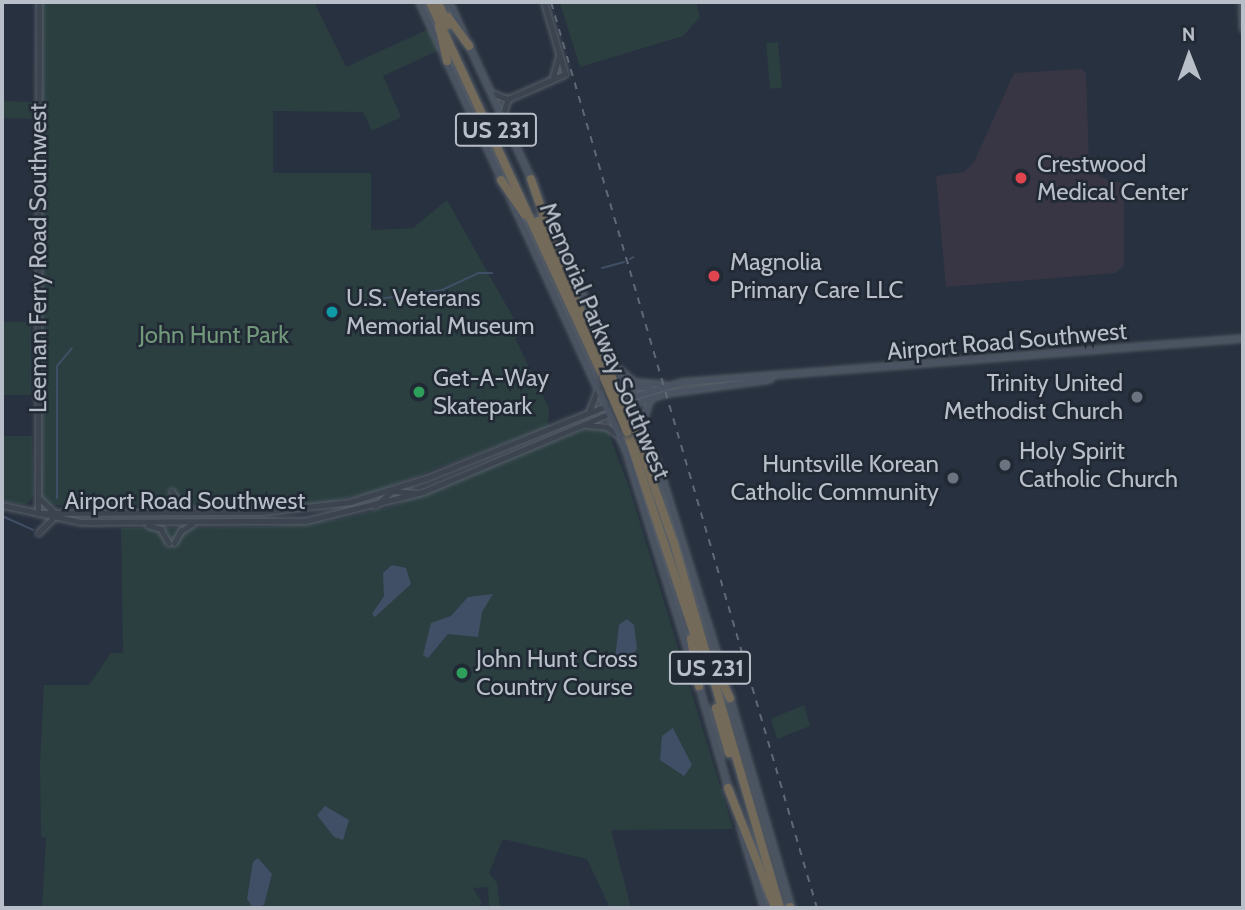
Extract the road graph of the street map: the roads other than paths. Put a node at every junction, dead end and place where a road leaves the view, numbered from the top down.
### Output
1 (38, 2) edge
2 (419, 2) edge
3 (449, 2) edge
4 (544, 2) edge
5 (1242, 2) edge
6 (434, 3) edge
7 (1243, 29) edge
8 (469, 46) junction
9 (560, 55) junction
10 (447, 61) junction
11 (552, 78) junction
12 (491, 92) junction
13 (508, 99) junction
14 (502, 117) junction
15 (531, 179) junction
16 (501, 180) junction
17 (537, 232) junction
18 (556, 257) junction
19 (1243, 338) edge
20 (1231, 339) junction
21 (1243, 344) edge
22 (608, 351) junction
23 (608, 377) junction
24 (773, 378) junction
25 (621, 379) junction
26 (681, 383) junction
27 (663, 386) junction
28 (625, 387) junction
29 (598, 389) junction
30 (629, 397) junction
31 (652, 397) junction
32 (632, 404) junction
33 (607, 406) junction
34 (589, 413) junction
35 (610, 414) junction
36 (582, 425) junction
37 (630, 431) junction
38 (392, 490) junction
39 (172, 491) dead end
40 (424, 492) junction
41 (38, 496) junction
42 (2, 505) edge
43 (370, 508) junction
44 (54, 511) junction
45 (200, 512) junction
46 (38, 514) junction
47 (53, 519) junction
48 (140, 523) junction
49 (201, 523) junction
50 (38, 533) dead end
51 (683, 602) junction
52 (694, 614) junction
53 (699, 686) junction
54 (730, 699) junction
55 (728, 788) junction
56 (776, 907) edge
57 (764, 908) edge
58 (790, 908) edge

1 - 41 street, Leeman Ferry Road Southwest
2 - 10 main road
3 - 8 main road
4 - 9 street
5 - 7 main road
6 - 8 highway
6 - 10 highway
6 - 17 highway, Memorial Parkway Southwest / US 231
6 - 18 highway, Memorial Parkway Southwest / US 231
8 - 12 main road
9 - 11 street
9 - 11 street
10 - 16 main road
11 - 13 street
12 - 13 street
12 - 14 main road
13 - 14 street
14 - 15 main road
15 - 18 highway
15 - 22 main road
16 - 17 highway
16 - 29 main road
17 - 23 highway, Memorial Parkway Southwest / US 231
18 - 23 highway, Memorial Parkway Southwest / US 231
19 - 20 main road, Airport Road Southwest
20 - 21 main road
20 - 24 main road, Airport Road Southwest
22 - 25 main road
22 - 26 main road
23 - 37 highway, Memorial Parkway Southwest / US 231, bridge
24 - 26 main road, Airport Road Southwest
24 - 31 main road, Airport Road Southwest
25 - 28 main road
25 - 29 main road
26 - 27 main road, Airport Road Southwest
27 - 28 main road
27 - 30 main road, Airport Road Southwest
28 - 30 main road
29 - 33 main road
29 - 34 street
30 - 32 main road
30 - 33 main road, Airport Road Southwest
31 - 32 main road, Airport Road Southwest
31 - 37 main road
32 - 35 main road, Airport Road Southwest
32 - 37 main road
33 - 34 street, Airport Road Southwest
33 - 35 main road
34 - 38 street, Airport Road Southwest
35 - 36 street, Airport Road Southwest
35 - 37 main road
36 - 37 street
36 - 40 street, Airport Road Southwest
37 - 51 highway, Memorial Parkway Southwest / US 231
37 - 52 highway, Memorial Parkway Southwest / US 231
37 - 53 main road
37 - 54 main road
38 - 40 street
38 - 43 street
38 - 45 street, Airport Road Southwest
39 - 45 street
40 - 43 street, Airport Road Southwest
41 - 44 street
41 - 46 street, Leeman Ferry Road Southwest
42 - 46 street
43 - 49 street, Airport Road Southwest
44 - 45 street, Airport Road Southwest
44 - 46 street, Airport Road Southwest
46 - 47 street, Airport Road Southwest
47 - 48 street, Airport Road Southwest
47 - 50 street
48 - 49 street, Airport Road Southwest
48 - 49 street
51 - 53 highway
51 - 56 highway, Memorial Parkway Southwest / US 231
52 - 54 highway
52 - 56 highway, Memorial Parkway Southwest / US 231
53 - 55 main road
54 - 58 main road
55 - 56 highway
55 - 57 main road

